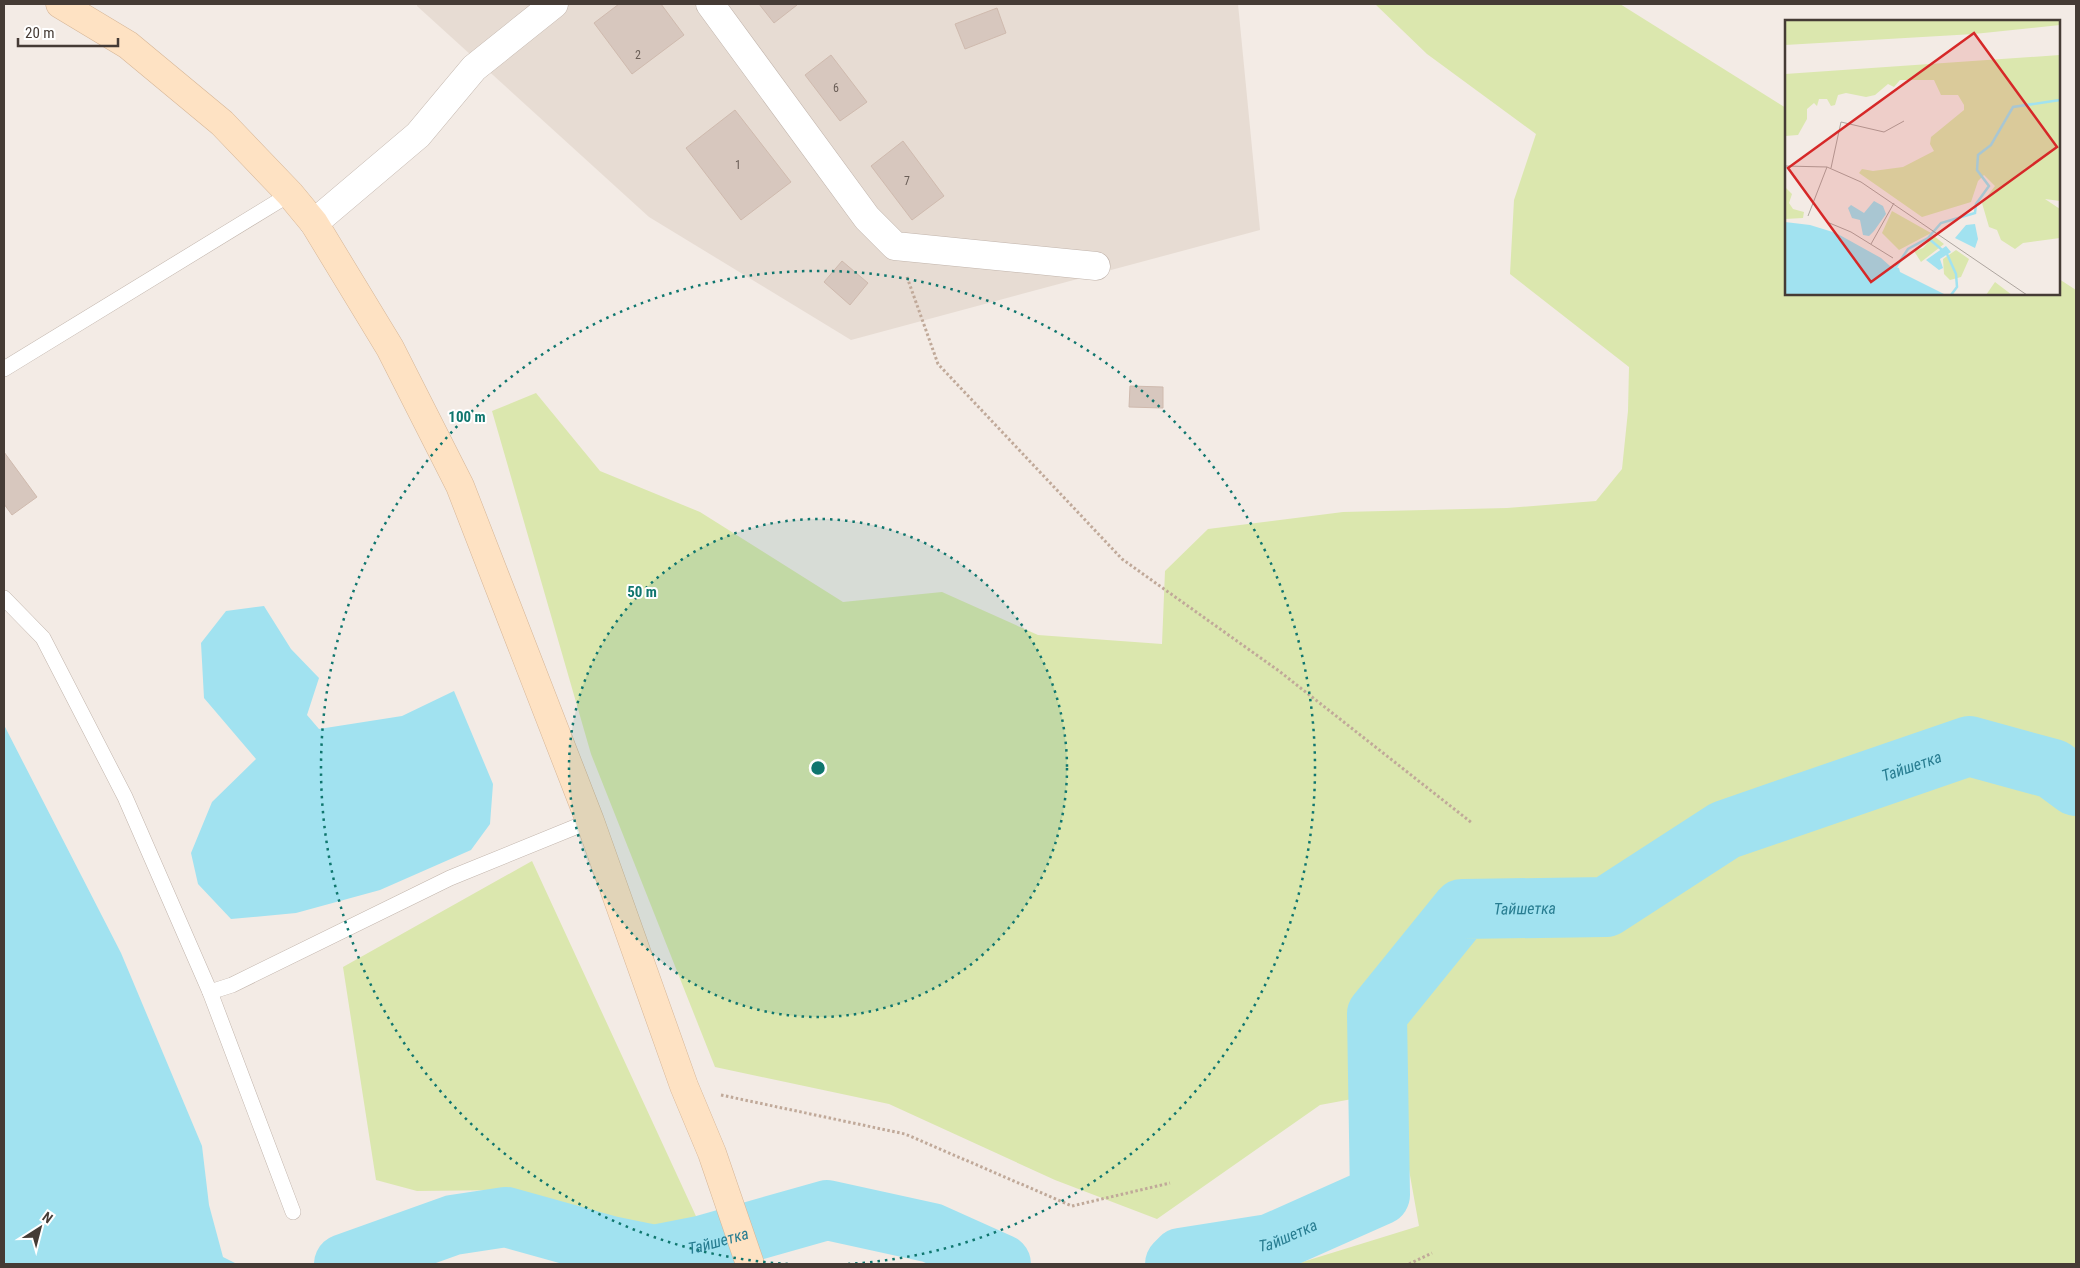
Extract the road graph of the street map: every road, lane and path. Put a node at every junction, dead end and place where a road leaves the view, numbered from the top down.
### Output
1 (60, 4) edge
2 (554, 4) edge
3 (710, 4) edge
4 (290, 194) junction
5 (314, 223) junction
6 (895, 246) junction
7 (1096, 266) dead end
8 (4, 370) edge
9 (4, 598) edge
10 (590, 821) junction
11 (1472, 823) dead end
12 (210, 992) junction
13 (684, 1086) junction
14 (1170, 1183) dead end
15 (293, 1212) dead end
16 (1432, 1254) dead end
17 (750, 1264) edge
18 (1409, 1264) edge

1 - 4 main road
2 - 5 street
3 - 6 street
4 - 5 main road
4 - 8 lane
5 - 10 main road
6 - 7 street
6 - 11 path
9 - 12 lane
10 - 12 lane
10 - 13 main road
12 - 15 lane
13 - 14 path
13 - 17 main road
16 - 18 path

